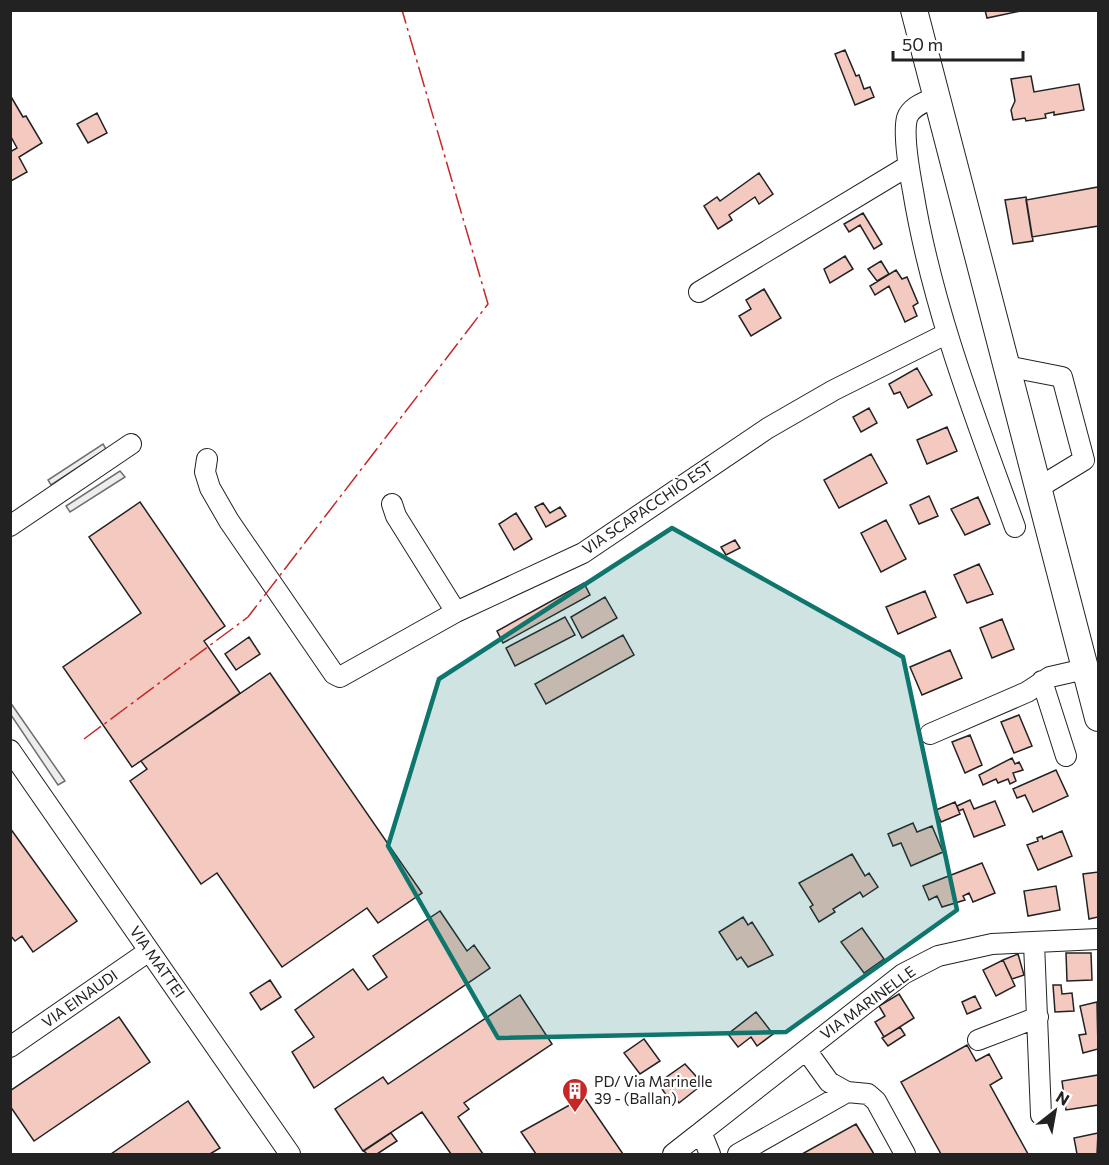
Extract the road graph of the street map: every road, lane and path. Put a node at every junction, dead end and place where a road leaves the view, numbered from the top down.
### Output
1 (914, 10) edge
2 (936, 98) junction
3 (908, 166) junction
4 (699, 292) dead end
5 (946, 334) junction
6 (1006, 366) junction
7 (131, 444) dead end
8 (207, 459) dead end
9 (1038, 488) junction
10 (392, 504) dead end
11 (10, 526) edge
12 (1015, 527) dead end
13 (456, 612) junction
14 (1085, 669) junction
15 (1042, 681) junction
16 (1098, 718) edge
17 (930, 734) dead end
18 (10, 750) edge
19 (1066, 756) dead end
20 (1098, 939) edge
21 (1034, 943) junction
22 (150, 951) junction
23 (1038, 1017) junction
24 (978, 1040) dead end
25 (10, 1047) edge
26 (806, 1050) junction
27 (847, 1092) junction
28 (1041, 1115) dead end
29 (701, 1132) junction
30 (290, 1155) edge
31 (673, 1155) edge
32 (710, 1155) edge
33 (738, 1155) edge
34 (905, 1155) edge

1 - 2 main road
2 - 3 street
2 - 6 main road
3 - 4 street
3 - 5 street
5 - 12 street
5 - 13 street, VIA SCAPACCHIÒ EST
6 - 9 main road
6 - 9 street
7 - 11 street
8 - 13 street, VIA SCAPACCHIÒ EST
9 - 14 main road
10 - 13 street
14 - 15 street
14 - 16 main road
15 - 17 street
15 - 19 street
18 - 22 street, VIA MATTEI
20 - 21 street, VIA MARINELLE
21 - 23 street
21 - 26 street, VIA MARINELLE
22 - 25 street, VIA EINAUDI
22 - 30 street, VIA MATTEI
23 - 24 street
23 - 28 street
26 - 27 street
26 - 29 street, VIA MARINELLE
27 - 33 street
27 - 34 street
29 - 31 street, VIA MARINELLE
29 - 32 street

